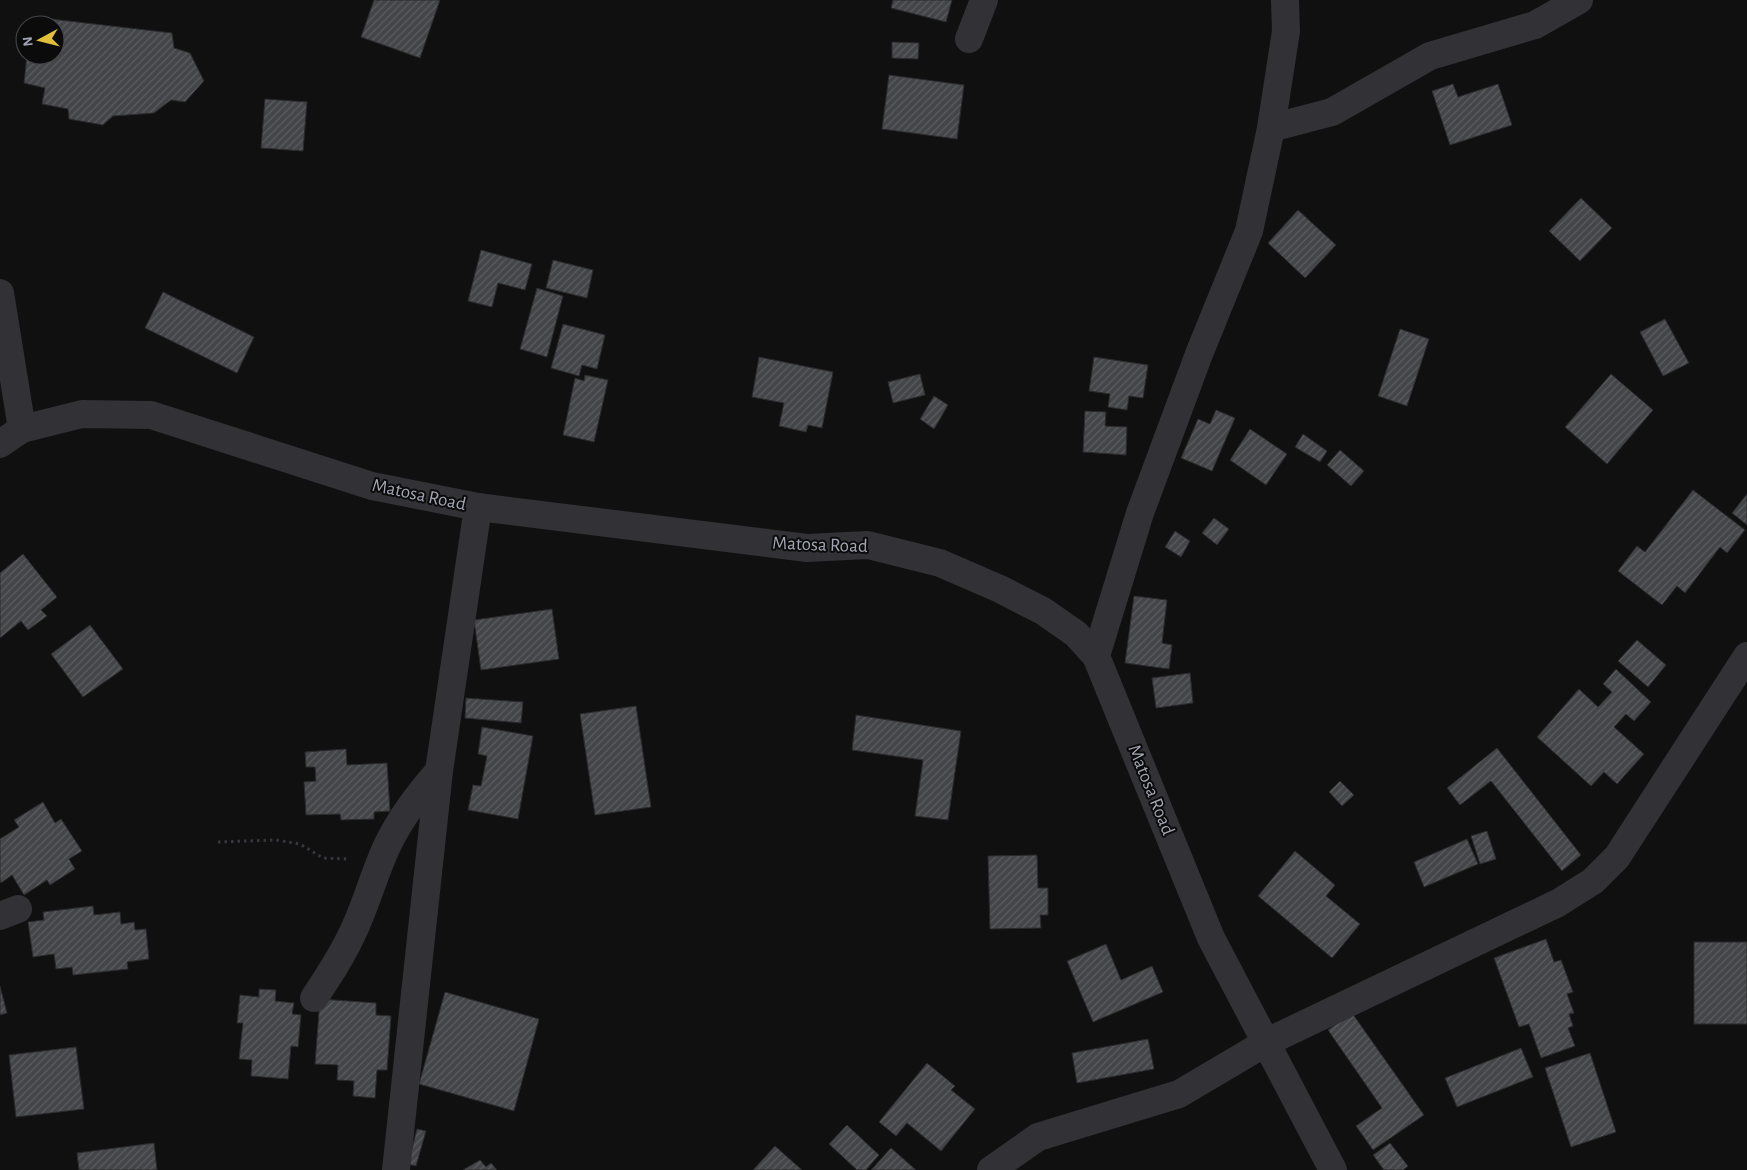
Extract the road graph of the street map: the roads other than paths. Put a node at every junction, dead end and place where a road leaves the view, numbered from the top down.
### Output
1 (984, 0) edge
2 (1285, 0) edge
3 (1579, 0) edge
4 (969, 39) dead end
5 (1271, 128) junction
6 (0, 293) edge
7 (11, 436) edge
8 (478, 507) junction
9 (1096, 656) junction
10 (1747, 656) edge
11 (439, 771) junction
12 (314, 998) dead end
13 (1267, 1042) junction
14 (396, 1170) edge
15 (991, 1170) edge
16 (1333, 1170) edge

1 - 4 street
2 - 5 street
3 - 5 street
5 - 9 street
6 - 7 street
7 - 8 street, Matosa Road
8 - 9 street, Matosa Road
8 - 11 street
9 - 13 street, Matosa Road
10 - 13 street
11 - 12 street
11 - 14 street
13 - 15 street
13 - 16 street, Matosa Road

